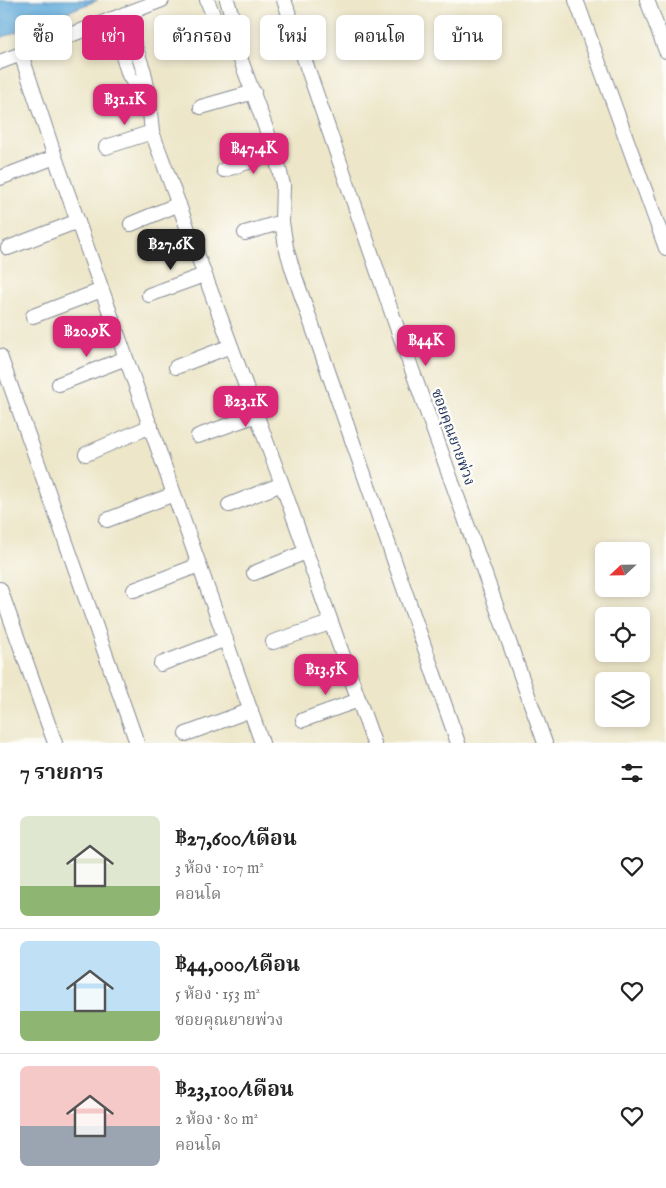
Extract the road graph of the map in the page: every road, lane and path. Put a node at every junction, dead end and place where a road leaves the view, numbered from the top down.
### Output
1 (162, 0) edge
2 (207, 0) edge
3 (227, 0) edge
4 (284, 0) edge
5 (576, 0) edge
6 (647, 0) edge
7 (122, 15) edge
8 (213, 15) edge
9 (232, 15) edge
10 (666, 51) edge
11 (15, 56) edge
12 (23, 60) edge
13 (126, 60) edge
14 (241, 60) edge
15 (0, 62) edge
16 (254, 92) junction
17 (201, 107) dead end
18 (152, 132) junction
19 (106, 147) dead end
20 (275, 153) junction
21 (55, 157) junction
22 (224, 170) dead end
23 (0, 178) edge
24 (179, 204) junction
25 (78, 220) junction
26 (282, 222) junction
27 (131, 224) dead end
28 (245, 233) dead end
29 (8, 248) dead end
30 (666, 248) edge
31 (204, 275) junction
32 (102, 290) junction
33 (149, 295) dead end
34 (33, 316) dead end
35 (231, 346) junction
36 (0, 356) edge
37 (126, 358) junction
38 (176, 367) dead end
39 (59, 384) dead end
40 (257, 415) junction
41 (151, 426) junction
42 (198, 436) dead end
43 (86, 454) dead end
44 (282, 484) junction
45 (174, 494) junction
46 (229, 505) dead end
47 (107, 520) dead end
48 (306, 552) junction
49 (200, 565) junction
50 (254, 573) dead end
51 (0, 588) edge
52 (134, 590) dead end
53 (330, 623) junction
54 (226, 639) junction
55 (273, 642) dead end
56 (162, 664) dead end
57 (359, 700) junction
58 (250, 710) junction
59 (303, 720) dead end
60 (186, 734) dead end
61 (56, 743) edge
62 (137, 743) edge
63 (262, 743) edge
64 (374, 743) edge
65 (458, 743) edge
66 (545, 743) edge

1 - 7 street
2 - 8 street
3 - 9 street
4 - 66 street, ซอยคุณยายพ่วง
5 - 30 street
6 - 10 street
11 - 15 street
12 - 21 street
13 - 18 street
14 - 16 street
16 - 17 street
16 - 20 street
18 - 19 street
18 - 24 street
20 - 22 street
20 - 26 street
21 - 23 street
21 - 25 street
24 - 27 street
24 - 31 street
25 - 29 street
25 - 32 street
26 - 28 street
26 - 65 street
31 - 33 street
31 - 35 street
32 - 34 street
32 - 37 street
35 - 38 street
35 - 40 street
36 - 62 street
37 - 39 street
37 - 41 street
40 - 42 street
40 - 44 street
41 - 43 street
41 - 45 street
44 - 46 street
44 - 48 street
45 - 47 street
45 - 49 street
48 - 50 street
48 - 53 street
49 - 52 street
49 - 54 street
51 - 61 street
53 - 55 street
53 - 57 street
54 - 56 street
54 - 58 street
57 - 59 street
57 - 64 street
58 - 60 street
58 - 63 street

